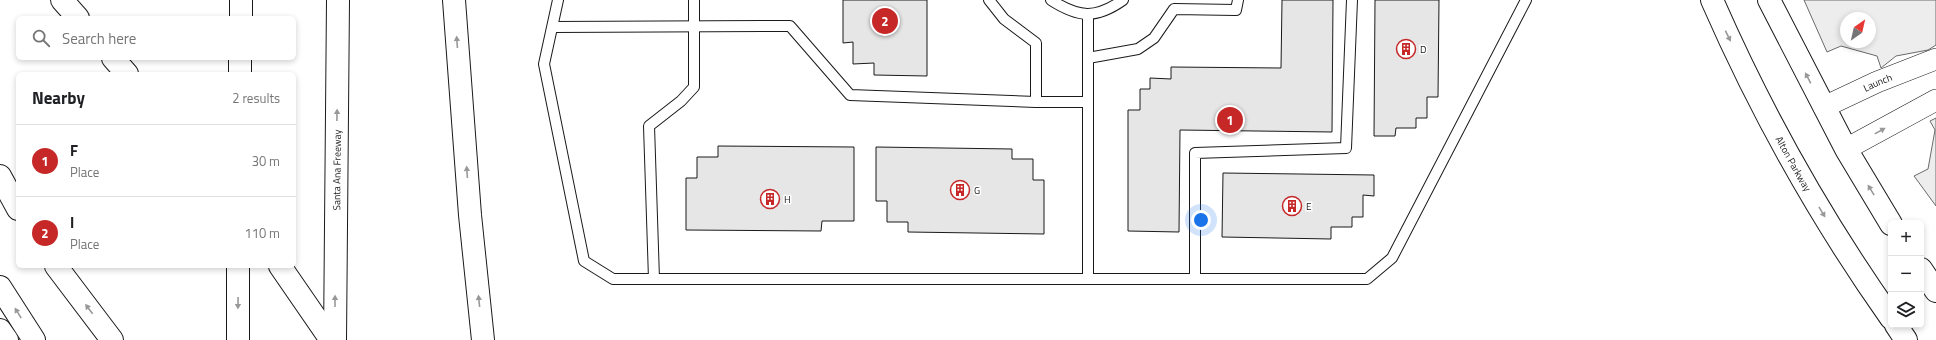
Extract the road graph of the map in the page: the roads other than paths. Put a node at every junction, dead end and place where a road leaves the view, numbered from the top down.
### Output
1 (62, 0) edge
2 (241, 0) edge
3 (338, 0) edge
4 (454, 0) edge
5 (558, 0) edge
6 (694, 0) edge
7 (989, 0) edge
8 (1051, 0) edge
9 (1124, 0) edge
10 (1238, 0) edge
11 (1352, 0) edge
12 (1526, 0) edge
13 (1712, 0) edge
14 (1769, 0) edge
15 (1088, 14) junction
16 (76, 16) edge
17 (241, 16) edge
18 (553, 26) junction
19 (693, 26) junction
20 (1088, 58) junction
21 (240, 60) edge
22 (1935, 62) edge
23 (240, 72) edge
24 (1936, 100) edge
25 (1036, 102) junction
26 (1088, 102) junction
27 (1824, 107) junction
28 (1846, 150) junction
29 (0, 176) edge
30 (0, 193) edge
31 (16, 205) edge
32 (16, 213) edge
33 (1889, 220) edge
34 (58, 268) edge
35 (238, 268) edge
36 (281, 268) edge
37 (1924, 273) edge
38 (654, 279) junction
39 (1088, 279) junction
40 (1195, 280) junction
41 (0, 287) edge
42 (1936, 291) edge
43 (1888, 313) edge
44 (1898, 328) edge
45 (0, 330) edge
46 (7, 340) edge
47 (34, 340) edge
48 (112, 340) edge
49 (238, 340) edge
50 (331, 340) edge
51 (335, 340) edge
52 (483, 340) edge
53 (1906, 340) edge

1 - 16 main road
2 - 17 main road
51 -> 3 main road, Santa Ana Freeway
52 -> 4 main road
5 - 18 lane
6 - 19 lane
7 - 25 lane
8 - 15 lane
9 - 15 lane
10 - 20 lane
11 - 40 lane
12 - 40 lane
13 -> 43 main road, Alton Parkway
27 -> 14 main road
15 - 20 lane
18 - 19 lane
18 - 38 lane
19 - 25 lane
19 - 38 lane
20 - 26 lane
21 - 23 main road
22 - 27 street, Launch
28 -> 24 street
25 - 26 lane
26 - 39 lane
27 - 28 main road
33 -> 28 main road
29 - 31 main road
30 - 32 main road
48 -> 34 main road
35 -> 49 main road
36 - 50 main road
37 - 42 main road
38 - 39 lane
39 - 40 lane
47 -> 41 main road
44 - 53 main road
45 - 46 main road

